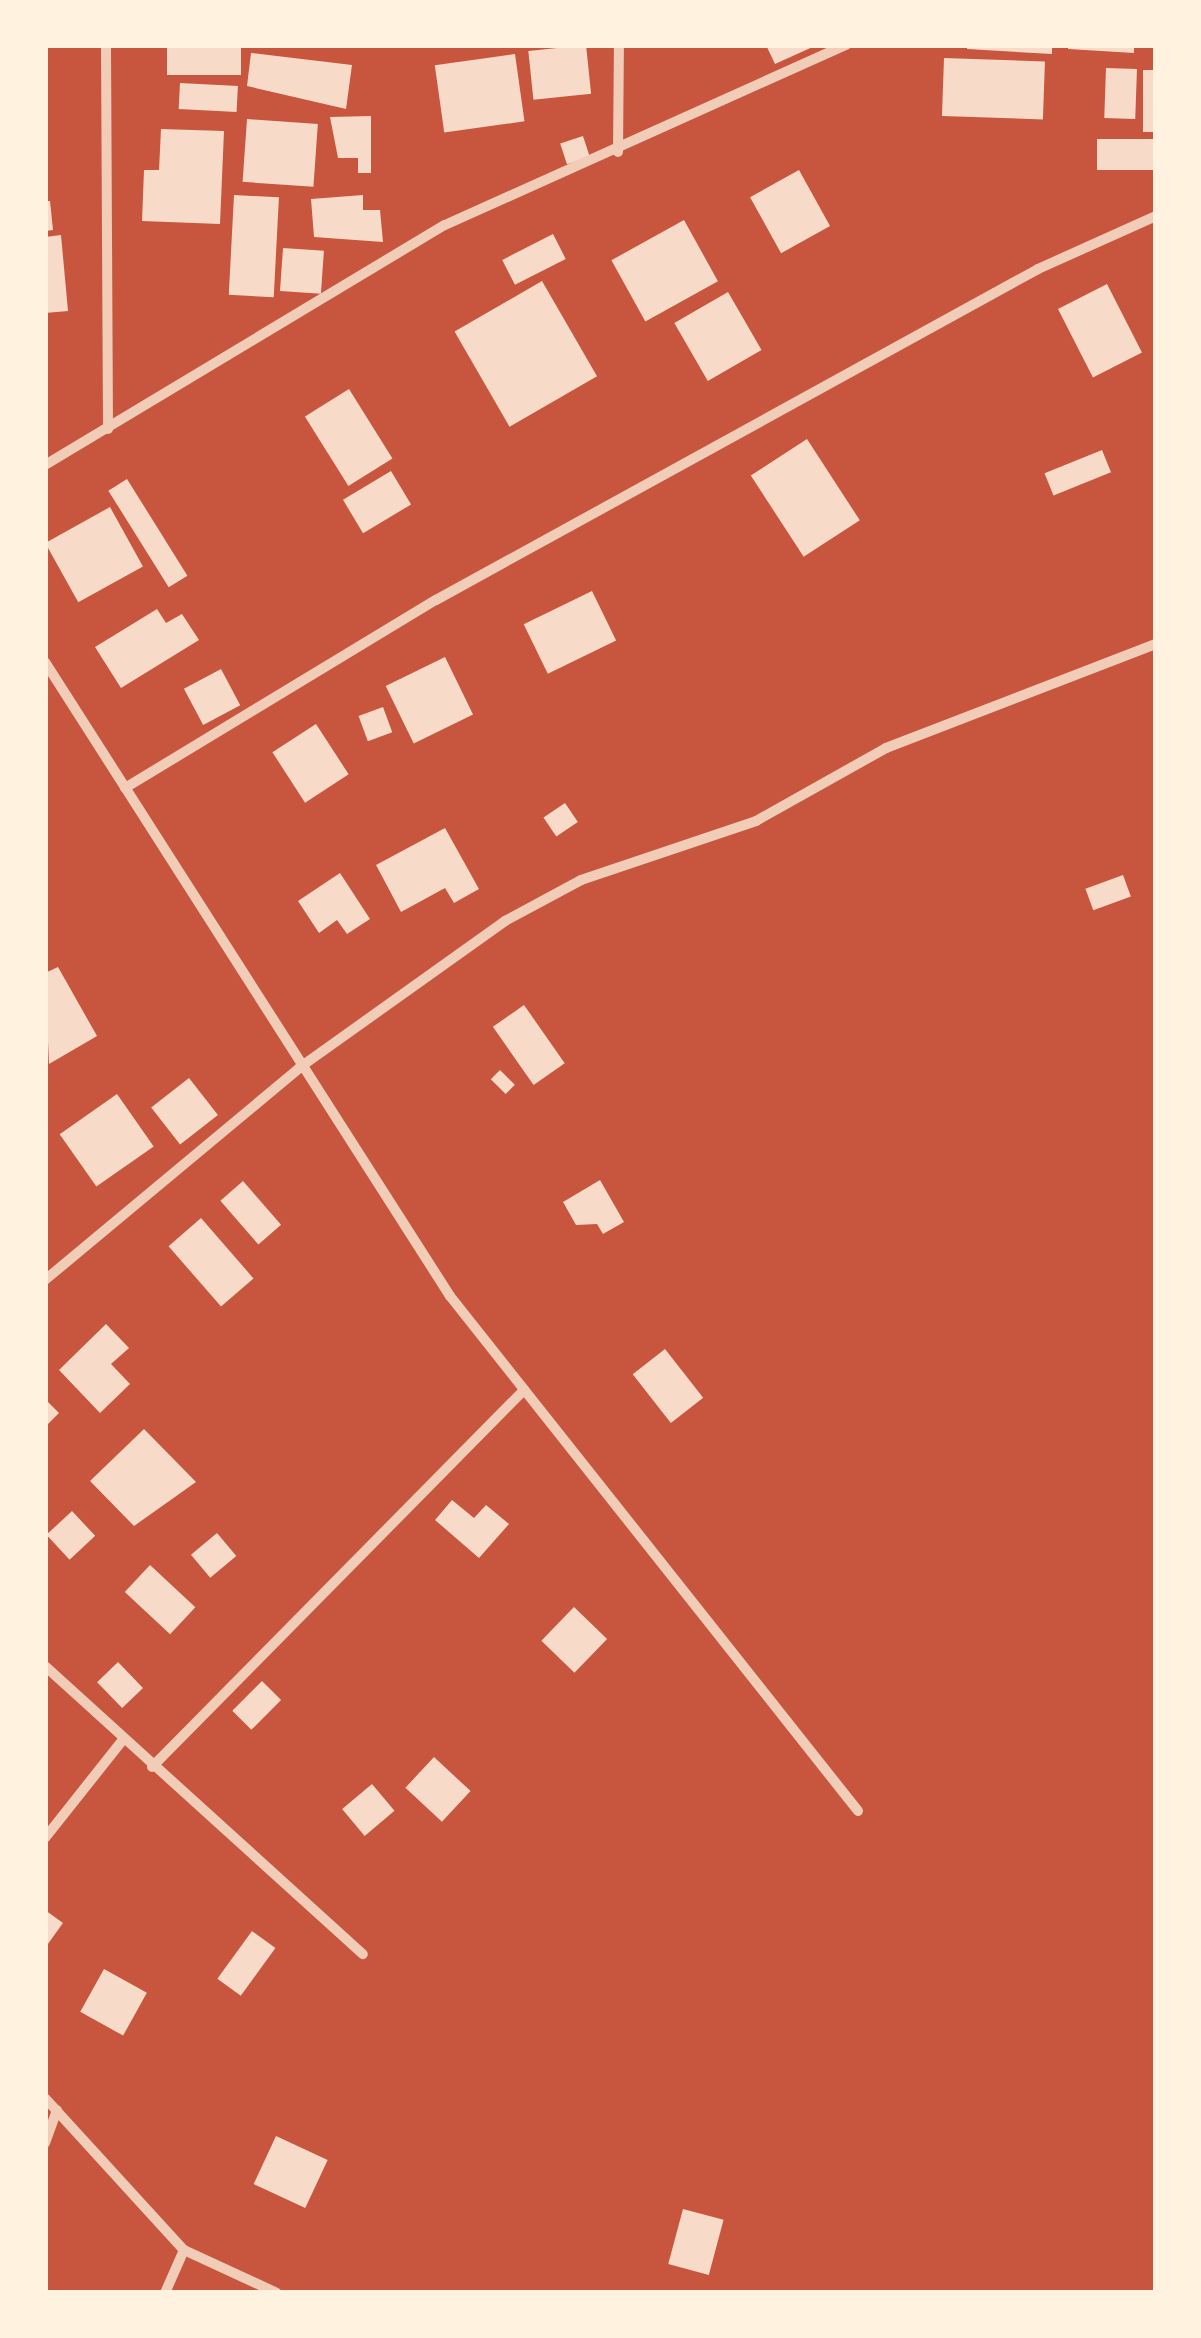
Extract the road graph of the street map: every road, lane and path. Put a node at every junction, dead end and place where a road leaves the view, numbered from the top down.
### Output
1 (106, 45) edge
2 (619, 45) edge
3 (846, 45) edge
4 (618, 152) junction
5 (1156, 216) edge
6 (108, 429) junction
7 (45, 465) edge
8 (1156, 644) edge
9 (45, 662) edge
10 (125, 788) junction
11 (299, 1068) junction
12 (45, 1280) edge
13 (524, 1390) junction
14 (45, 1666) edge
15 (122, 1741) junction
16 (152, 1767) junction
17 (858, 1811) dead end
18 (45, 1838) edge
19 (363, 1954) dead end
20 (45, 2098) edge
21 (57, 2110) junction
22 (45, 2143) edge
23 (184, 2250) junction
24 (165, 2293) edge
25 (277, 2293) edge

1 - 6 street
2 - 4 street
3 - 4 street
4 - 6 street
5 - 10 street
6 - 7 street
8 - 11 street
9 - 10 street
10 - 11 street
11 - 12 street
11 - 13 street
13 - 16 street
13 - 17 street
14 - 15 street
15 - 16 street
15 - 18 street
16 - 19 street
20 - 21 street
21 - 22 street
21 - 23 street
23 - 24 street
23 - 25 street

